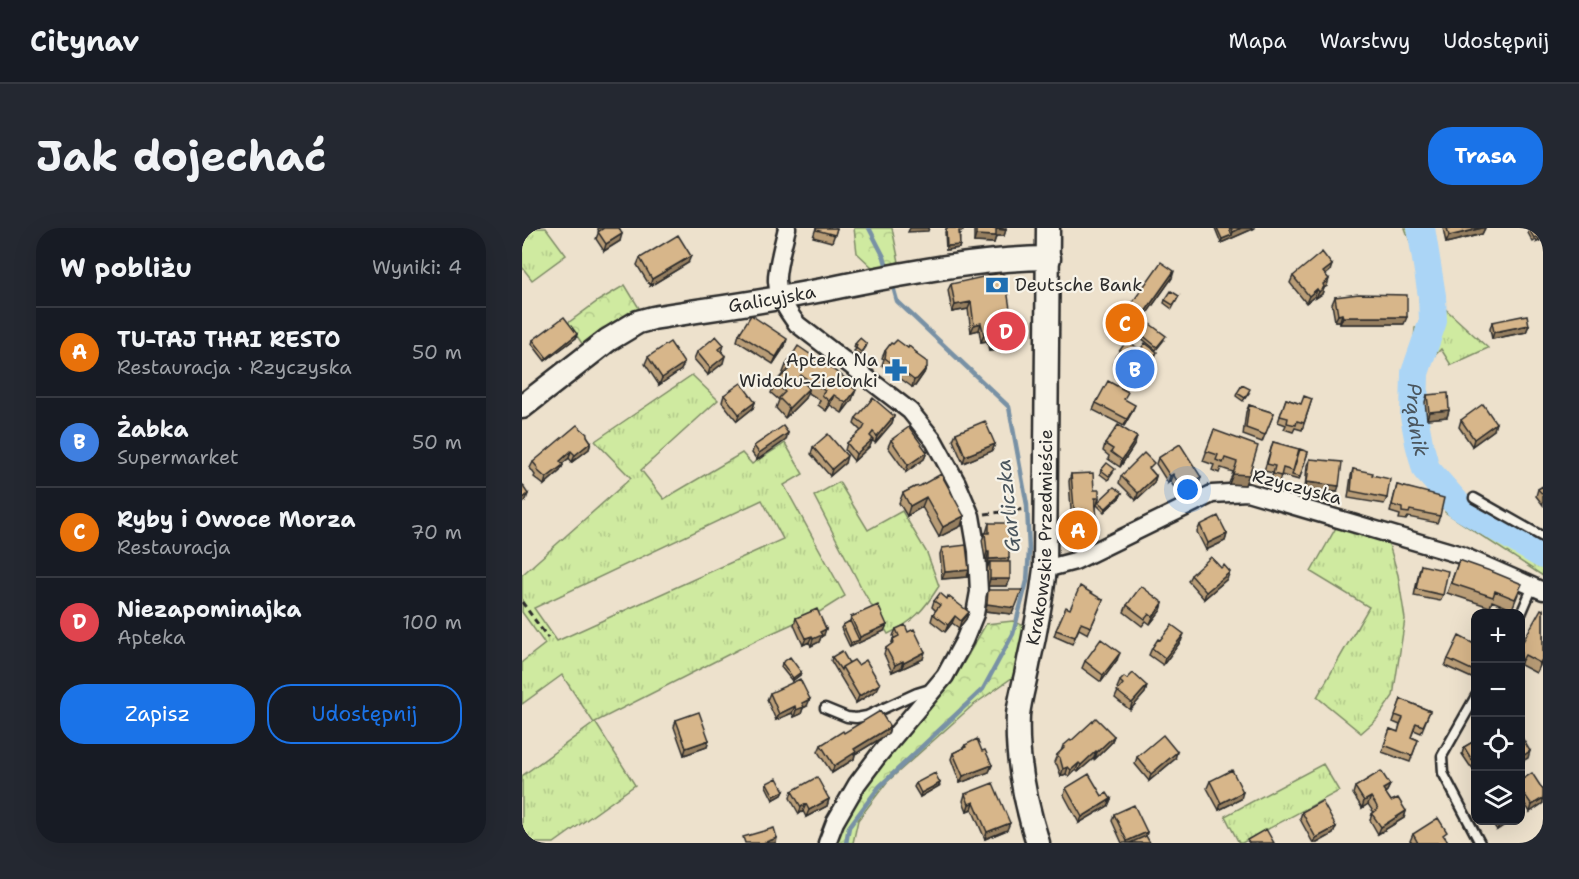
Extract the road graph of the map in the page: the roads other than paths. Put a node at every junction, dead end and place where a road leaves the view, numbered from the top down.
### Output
1 (787, 228) edge
2 (1048, 228) edge
3 (1048, 258) junction
4 (780, 298) junction
5 (522, 407) edge
6 (1474, 498) dead end
7 (1543, 537) edge
8 (1046, 569) junction
9 (1538, 589) edge
10 (1524, 609) edge
11 (933, 688) junction
12 (1471, 705) edge
13 (825, 708) dead end
14 (827, 843) edge
15 (1038, 843) edge
16 (1480, 843) edge

1 - 4 street
2 - 3 main road, Krakowskie Przedmieście
3 - 4 main road, Galicyjska
3 - 8 main road, Krakowskie Przedmieście
4 - 5 main road, Galicyjska
4 - 11 street
6 - 7 lane
8 - 9 street, Rzyczyska
8 - 15 main road, Krakowskie Przedmieście
9 - 10 lane
11 - 13 lane
11 - 14 street
12 - 16 lane

